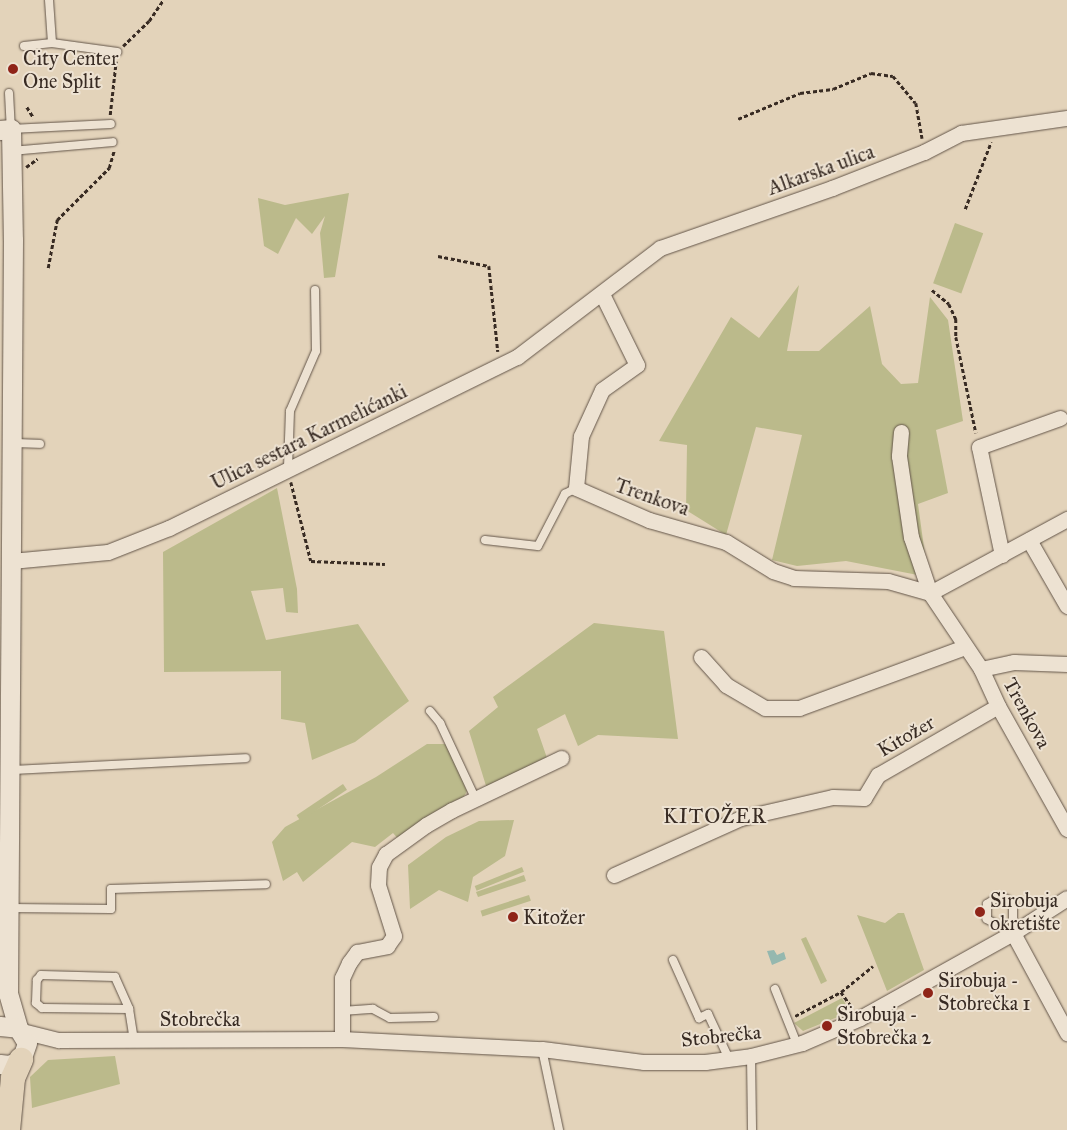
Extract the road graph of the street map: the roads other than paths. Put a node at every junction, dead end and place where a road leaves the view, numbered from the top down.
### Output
1 (49, 0) edge
2 (52, 43) junction
3 (24, 46) dead end
4 (117, 52) road end
5 (9, 93) dead end
6 (1067, 118) edge
7 (111, 124) road end
8 (5, 130) edge
9 (113, 142) road end
10 (5, 152) edge
11 (315, 290) dead end
12 (602, 294) junction
13 (1060, 418) dead end
14 (902, 432) dead end
15 (12, 443) junction
16 (40, 444) dead end
17 (288, 468) junction
18 (576, 488) junction
19 (1067, 519) edge
20 (485, 540) dead end
21 (1029, 540) junction
22 (1002, 555) junction
23 (11, 562) junction
24 (6, 583) edge
25 (930, 593) junction
26 (1067, 606) edge
27 (965, 647) junction
28 (701, 657) dead end
29 (1067, 664) edge
30 (981, 669) junction
31 (998, 706) junction
32 (430, 711) dead end
33 (246, 758) dead end
34 (561, 758) dead end
35 (12, 770) junction
36 (6, 798) edge
37 (476, 800) junction
38 (1067, 829) edge
39 (614, 875) dead end
40 (266, 884) dead end
41 (1067, 898) edge
42 (9, 908) junction
43 (1013, 933) junction
44 (673, 960) dead end
45 (775, 989) dead end
46 (8, 993) junction
47 (129, 1009) junction
48 (342, 1011) junction
49 (434, 1017) dead end
50 (0, 1020) edge
51 (13, 1028) edge
52 (1067, 1033) edge
53 (342, 1039) junction
54 (58, 1040) junction
55 (134, 1040) junction
56 (797, 1044) junction
57 (542, 1049) junction
58 (751, 1056) junction
59 (729, 1059) junction
60 (15, 1060) edge
61 (0, 1076) edge
62 (5, 1118) edge
63 (559, 1130) edge
64 (752, 1130) edge

1 - 2 lane
2 - 3 lane
2 - 4 lane
5 - 8 lane
6 - 12 street, Alkarska ulica
7 - 8 lane
8 - 10 street
9 - 10 lane
10 - 15 street
11 - 17 lane
12 - 17 street, Ulica sestara Karmelićanki
12 - 18 street
13 - 22 street
14 - 25 street
15 - 16 lane
15 - 23 street
17 - 23 street, Ulica sestara Karmelićanki
18 - 20 lane
18 - 25 street, Trenkova
19 - 21 street
21 - 22 street
21 - 26 street
22 - 25 street
23 - 24 street
24 - 35 street
25 - 27 street, Trenkova
27 - 28 street
27 - 30 street, Trenkova
29 - 30 street, Trenkova
30 - 31 street, Trenkova
31 - 38 street, Trenkova
31 - 39 street, Kitožer
32 - 37 lane
33 - 35 lane
34 - 37 street
35 - 36 street
36 - 42 street
37 - 48 street
40 - 42 lane
41 - 43 street, Stobrečka
42 - 46 street
43 - 43 lane
43 - 52 street
43 - 56 street, Stobrečka
44 - 59 lane
45 - 56 lane
46 - 50 street
46 - 51 street
47 - 47 lane
47 - 55 lane
48 - 49 lane
48 - 53 street
51 - 54 street, Stobrečka
51 - 60 street
53 - 55 street, Stobrečka
53 - 57 street, Stobrečka
54 - 55 street, Stobrečka
54 - 60 street, Stobrečka
56 - 58 street, Stobrečka
57 - 59 street, Stobrečka
57 - 63 lane
58 - 59 street, Stobrečka
58 - 64 lane
60 - 62 highway
61 - 62 highway

